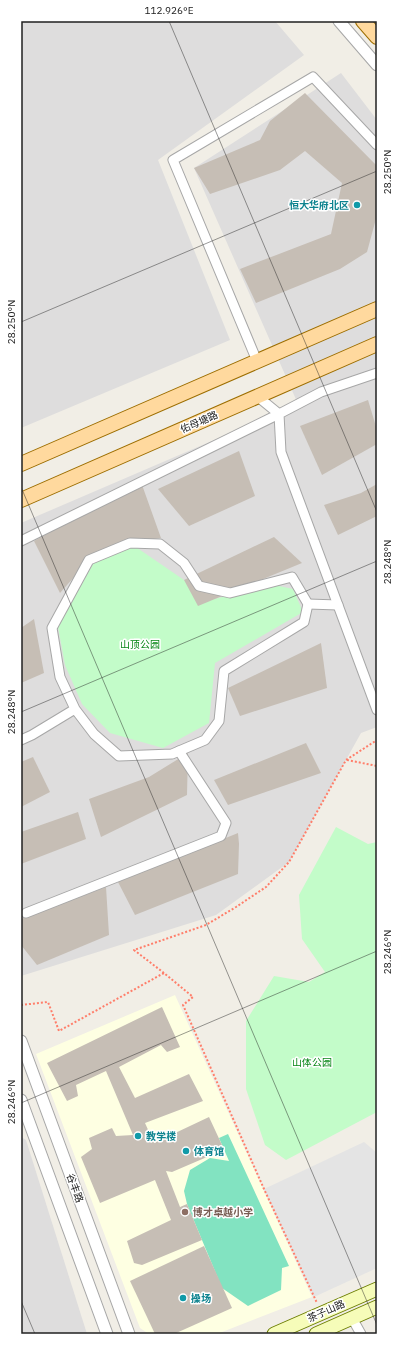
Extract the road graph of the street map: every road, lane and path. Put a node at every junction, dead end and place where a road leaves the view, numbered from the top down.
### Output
1 (339, 21) edge
2 (363, 21) edge
3 (377, 37) edge
4 (377, 65) edge
5 (377, 145) edge
6 (377, 309) edge
7 (377, 344) edge
8 (257, 361) junction
9 (377, 373) edge
10 (257, 396) junction
11 (279, 414) junction
12 (21, 464) edge
13 (21, 500) edge
14 (21, 541) edge
15 (308, 604) junction
16 (338, 605) junction
17 (75, 709) junction
18 (377, 710) edge
19 (21, 740) edge
20 (377, 740) edge
21 (178, 751) junction
22 (346, 760) junction
23 (377, 766) edge
24 (26, 913) dead end
25 (164, 973) junction
26 (21, 1005) edge
27 (21, 1041) edge
28 (21, 1100) edge
29 (377, 1289) edge
30 (377, 1307) edge
31 (322, 1313) junction
32 (352, 1318) junction
33 (107, 1334) edge
34 (129, 1334) edge
35 (274, 1334) edge
36 (316, 1334) edge
37 (361, 1334) edge

1 - 4 street
2 - 3 main road
5 - 8 street
6 - 8 main road
7 - 10 main road, 佑母塘路
8 - 12 main road
9 - 11 street
10 - 11 street
10 - 13 main road, 佑母塘路
11 - 14 street
11 - 16 street
15 - 16 street
15 - 17 street
15 - 21 street
16 - 18 street
17 - 19 street
17 - 21 street
20 - 22 path
21 - 24 street
22 - 23 path
22 - 25 path
25 - 26 path
25 - 31 path
27 - 34 street, 谷丰路
28 - 33 street, 谷丰路
29 - 31 main road, 茶子山路
30 - 32 main road, 茶子山路
31 - 35 main road, 茶子山路
32 - 36 main road, 茶子山路
32 - 37 street

